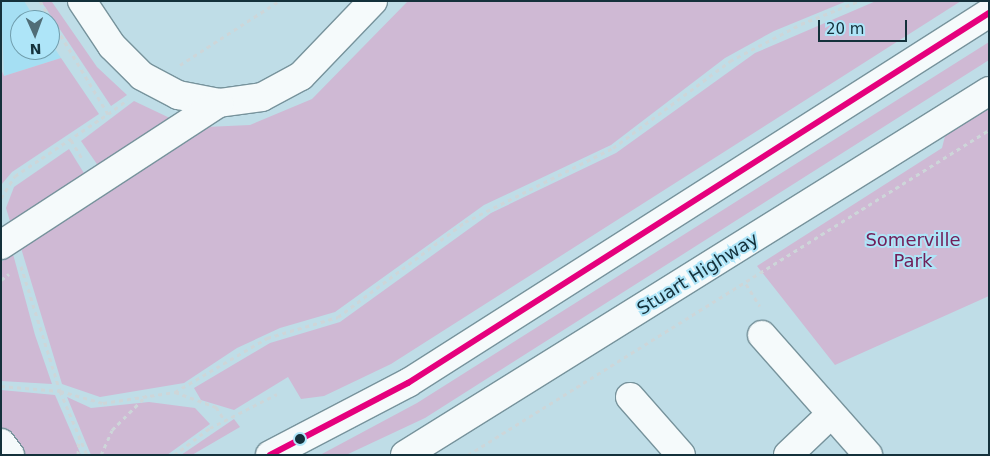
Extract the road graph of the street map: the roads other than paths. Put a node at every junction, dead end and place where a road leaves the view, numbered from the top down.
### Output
1 (82, 1) edge
2 (373, 1) edge
3 (989, 13) edge
4 (989, 91) edge
5 (219, 103) junction
6 (6, 242) edge
7 (762, 335) dead end
8 (630, 397) dead end
9 (831, 414) junction
10 (1, 443) edge
11 (10, 455) edge
12 (270, 455) edge
13 (405, 455) edge
14 (680, 455) edge
15 (788, 455) edge
16 (868, 455) edge

1 - 5 main road
2 - 5 main road
3 - 12 main road
4 - 13 main road, Stuart Highway
5 - 6 main road
7 - 9 main road
8 - 14 main road
9 - 15 main road
9 - 16 main road
10 - 11 main road

